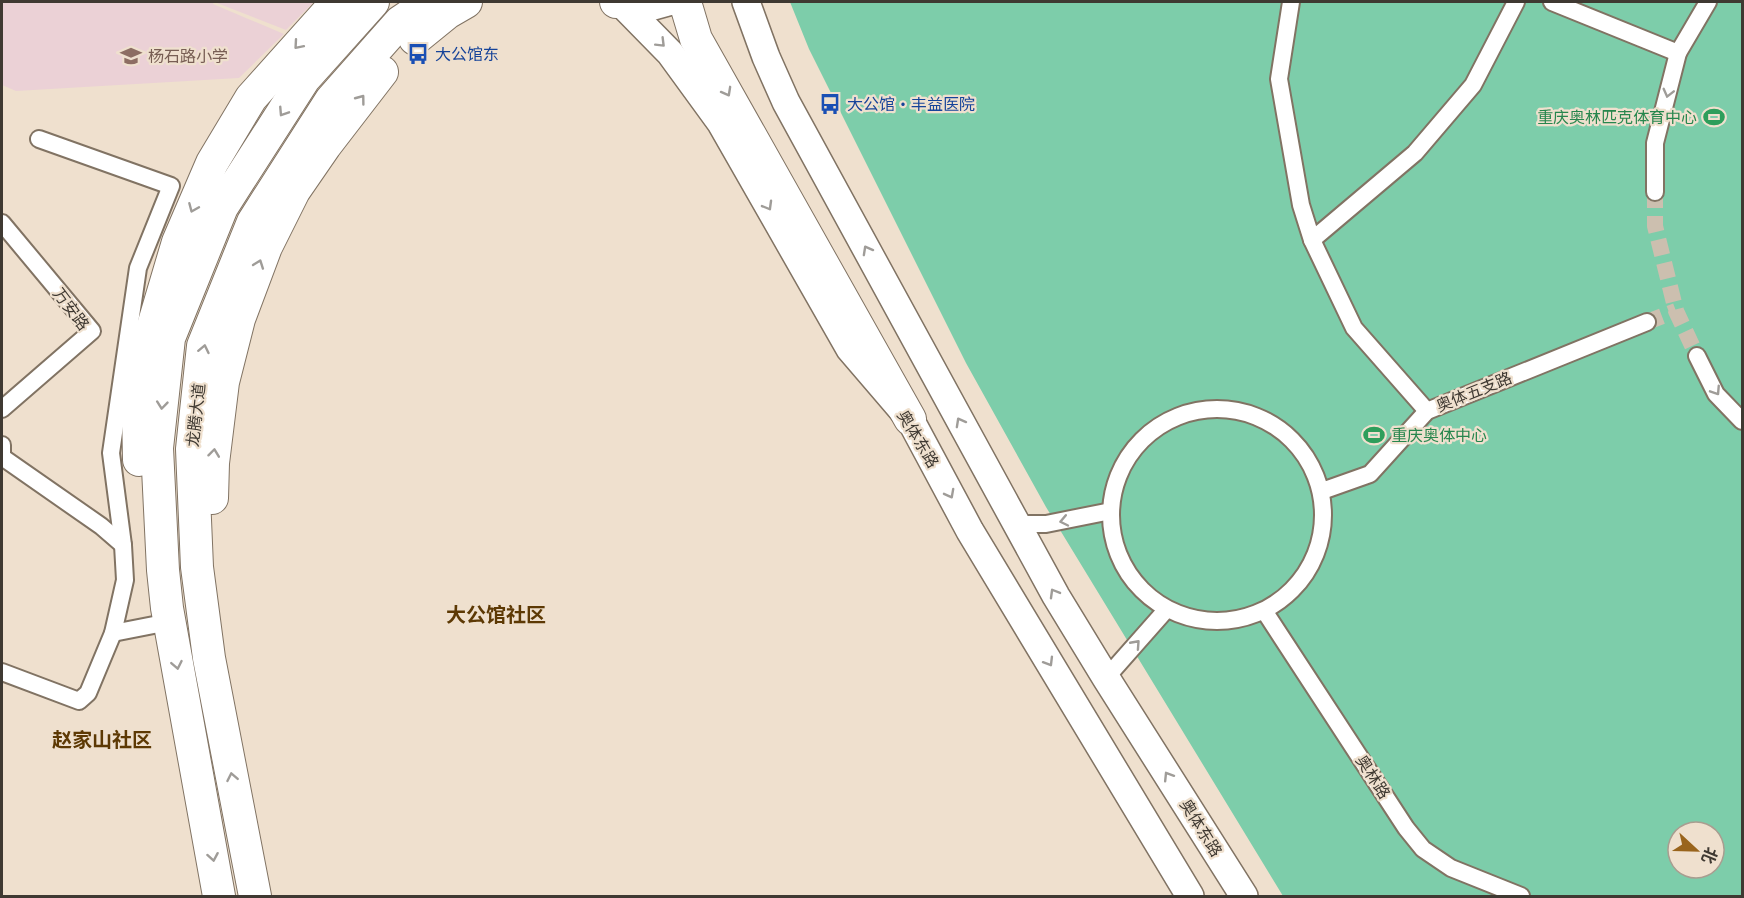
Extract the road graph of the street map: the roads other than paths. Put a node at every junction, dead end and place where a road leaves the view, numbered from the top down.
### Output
1 (337, 2) edge
2 (373, 2) edge
3 (430, 2) edge
4 (466, 2) edge
5 (618, 2) edge
6 (668, 2) edge
7 (685, 2) edge
8 (746, 2) edge
9 (1291, 2) edge
10 (1516, 2) edge
11 (1552, 2) edge
12 (1708, 2) edge
13 (1678, 53) junction
14 (39, 139) dead end
15 (1655, 192) tunnel mouth
16 (2, 223) edge
17 (1312, 240) junction
18 (1647, 322) tunnel mouth
19 (1697, 356) tunnel mouth
20 (2, 409) edge
21 (1427, 411) junction
22 (910, 419) junction
23 (1743, 421) edge
24 (2, 445) edge
25 (1322, 491) junction
26 (1112, 511) junction
27 (1016, 524) junction
28 (123, 545) junction
29 (1166, 610) junction
30 (1265, 612) junction
31 (168, 615) junction
32 (113, 633) junction
33 (209, 658) junction
34 (2, 672) edge
35 (1106, 678) junction
36 (219, 897) edge
37 (255, 897) edge
38 (1190, 897) edge
39 (1244, 897) edge
40 (1521, 897) edge

1 -> 31 highway
2 -> 31 highway
33 -> 3 highway, 龙腾大道
33 -> 4 highway
5 - 6 main road
5 -> 22 main road, 奥体东路
7 -> 22 highway
27 -> 8 main road, 奥体东路
9 - 17 street
10 - 17 street
11 - 13 street
12 - 13 street
13 -> 15 street
14 - 28 street
16 - 20 street, 万安路
17 - 21 street
18 - 21 street, 奥体五支路
19 -> 23 street
21 - 25 street, 奥体五支路
22 -> 38 main road, 奥体东路
24 - 28 street
25 - 26 street
25 - 30 street
26 -> 27 street
26 - 29 street
35 -> 27 main road, 奥体东路
28 - 32 street
29 - 30 street
35 -> 29 street
30 - 40 street, 奥林路
31 - 32 street
31 -> 36 highway
32 - 34 street
37 -> 33 highway, 龙腾大道
39 -> 35 main road, 奥体东路

